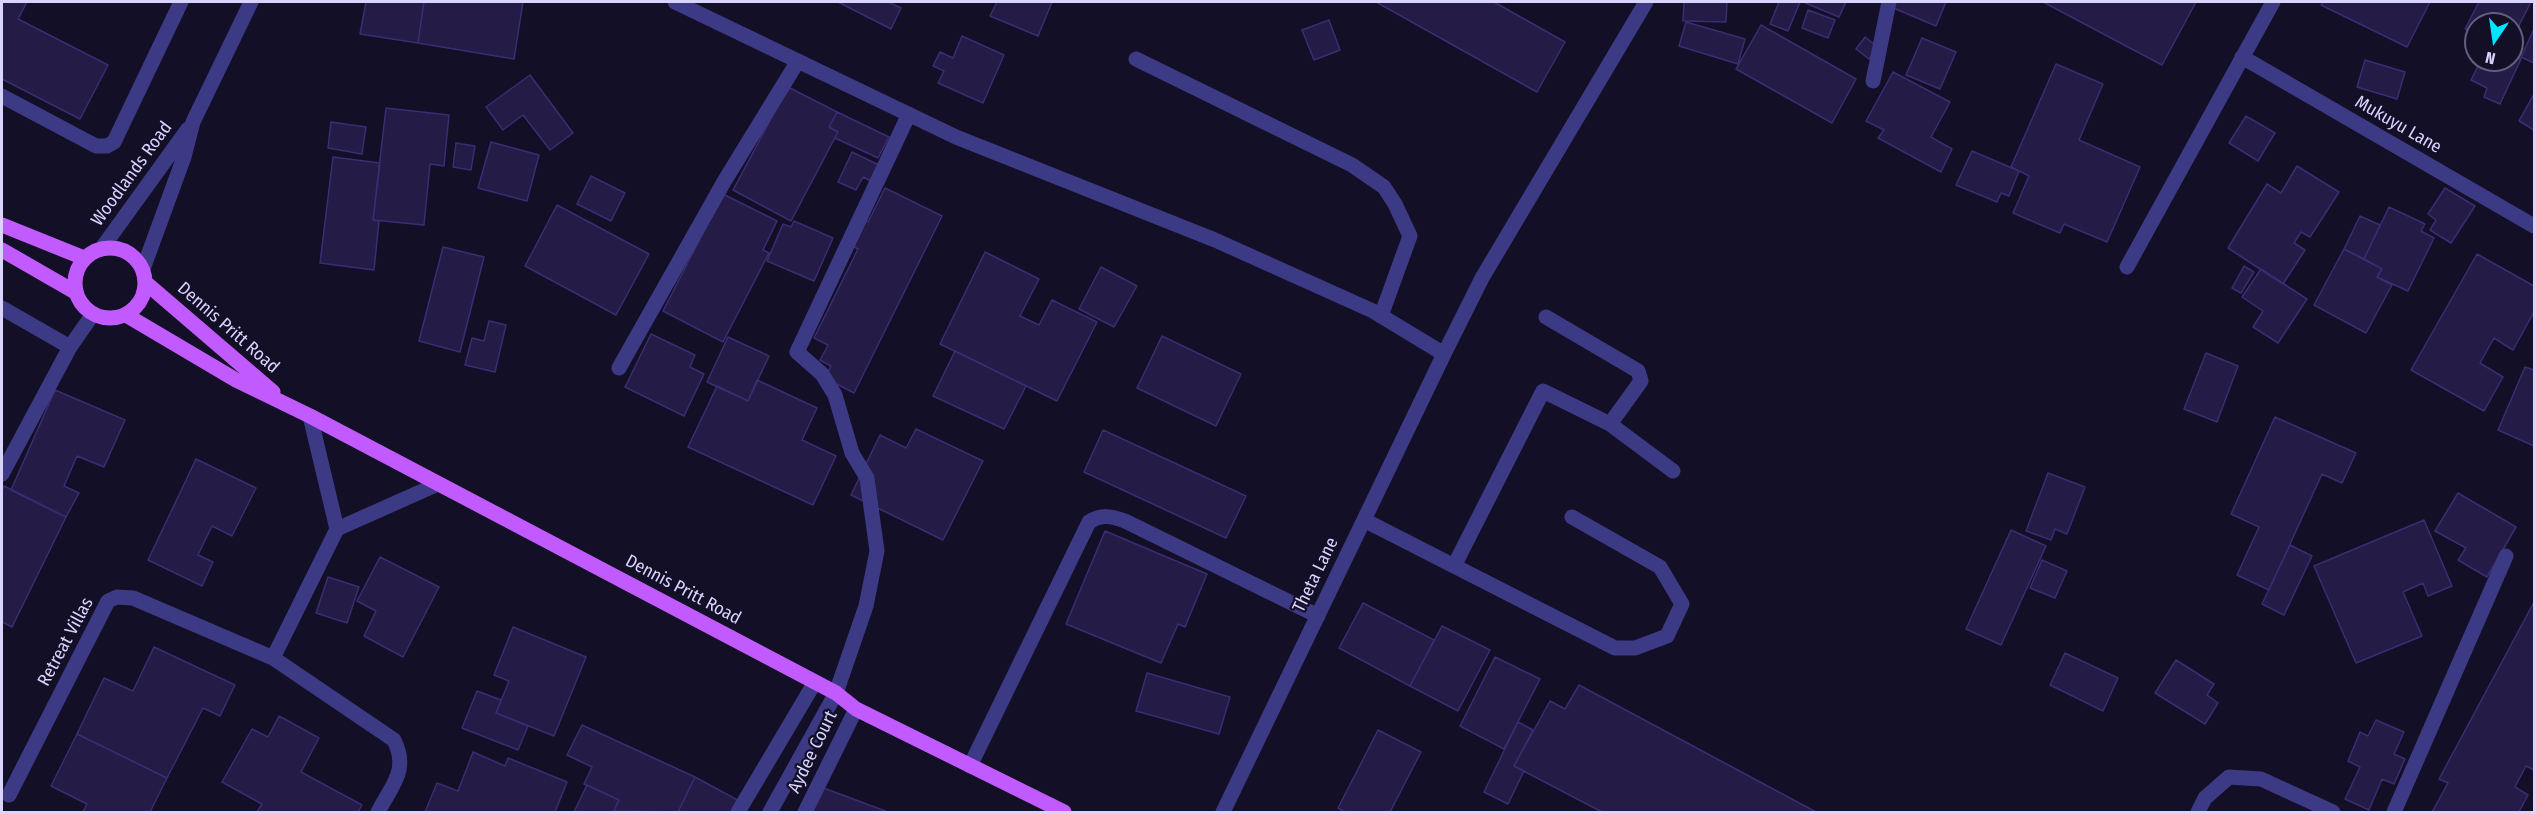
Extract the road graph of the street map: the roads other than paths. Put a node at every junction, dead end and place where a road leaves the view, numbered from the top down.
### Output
1 (181, 2) edge
2 (251, 2) edge
3 (1646, 2) edge
4 (1889, 2) edge
5 (2272, 2) edge
6 (683, 3) edge
7 (2242, 57) junction
8 (1136, 59) dead end
9 (798, 61) junction
10 (1873, 81) dead end
11 (2, 96) edge
12 (909, 114) junction
13 (193, 122) junction
14 (2, 225) edge
15 (2535, 226) edge
16 (102, 248) junction
17 (2, 250) edge
18 (84, 258) junction
19 (2127, 267) dead end
20 (144, 276) junction
21 (75, 292) junction
22 (2, 308) edge
23 (93, 314) junction
24 (126, 315) junction
25 (1381, 316) junction
26 (1546, 317) dead end
27 (70, 347) junction
28 (1444, 354) junction
29 (619, 368) dead end
30 (284, 402) junction
31 (309, 416) junction
32 (1610, 424) junction
33 (1673, 471) dead end
34 (2, 474) edge
35 (438, 484) junction
36 (1572, 516) dead end
37 (1365, 520) junction
38 (337, 529) junction
39 (2506, 556) dead end
40 (1454, 566) junction
41 (1318, 616) junction
42 (273, 658) junction
43 (815, 682) junction
44 (836, 693) junction
45 (856, 709) junction
46 (970, 766) junction
47 (9, 795) dead end
48 (378, 813) edge
49 (738, 813) edge
50 (770, 813) edge
51 (805, 813) edge
52 (1064, 813) edge
53 (1223, 813) edge
54 (2198, 813) edge
55 (2333, 813) edge
56 (2394, 813) edge

1 - 11 street
2 - 13 street, Woodlands Road
3 - 28 street, Theta Lane
4 - 10 street
5 - 7 street
6 - 9 street
7 - 15 street, Mukuyu Lane
7 - 19 street
8 - 25 street
9 - 12 street
9 - 29 street
12 - 25 street
12 - 44 street
13 - 16 street, Woodlands Road
13 - 20 street, Woodlands Road
14 - 18 main road
16 - 18 main road
16 - 20 main road
17 - 21 main road
18 - 21 main road
20 - 24 main road
20 - 30 main road, Dennis Pritt Road
21 - 23 main road
22 - 27 street
23 - 24 main road
23 - 27 street
24 - 30 main road, Dennis Pritt Road
25 - 28 street
26 - 32 street
27 - 34 street
28 - 37 street, Theta Lane
30 - 31 main road, Dennis Pritt Road
31 - 35 main road, Dennis Pritt Road
31 - 38 street
32 - 33 street
32 - 40 street
35 - 38 street
35 - 43 main road, Dennis Pritt Road
36 - 40 street
37 - 40 street
37 - 41 street, Theta Lane
38 - 42 street
39 - 56 street
41 - 46 street
41 - 53 street, Theta Lane
42 - 47 street, Retreat Villas
42 - 48 street, Retreat Villas
43 - 44 main road, Dennis Pritt Road
43 - 49 street
44 - 45 main road, Dennis Pritt Road
44 - 50 street
45 - 46 main road, Dennis Pritt Road
45 - 51 street, Aydee Court
46 - 52 main road, Dennis Pritt Road
54 - 55 street

